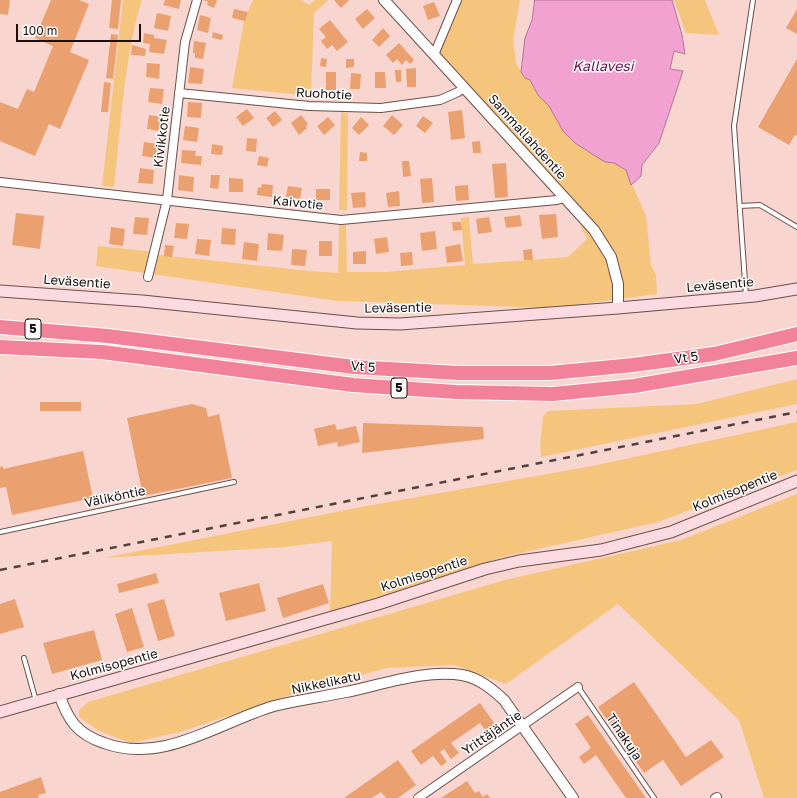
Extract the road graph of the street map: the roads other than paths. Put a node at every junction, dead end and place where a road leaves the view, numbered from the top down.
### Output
1 (197, 0) edge
2 (384, 0) edge
3 (457, 0) edge
4 (753, 0) edge
5 (434, 55) junction
6 (464, 88) junction
7 (179, 93) junction
8 (0, 182) edge
9 (564, 198) junction
10 (167, 200) junction
11 (740, 206) junction
12 (797, 227) edge
13 (148, 277) dead end
14 (797, 290) edge
15 (0, 291) edge
16 (746, 297) junction
17 (618, 308) junction
18 (0, 327) edge
19 (797, 334) edge
20 (0, 347) edge
21 (797, 358) edge
22 (797, 481) edge
23 (234, 482) dead end
24 (0, 532) edge
25 (24, 658) dead end
26 (578, 687) joint
27 (59, 694) junction
28 (36, 701) junction
29 (0, 712) edge
30 (523, 726) junction
31 (418, 798) edge
32 (573, 798) edge
33 (654, 798) edge

1 - 7 street, Kivikkotie
2 - 5 street, Sammallahdentie
3 - 5 street
4 - 11 lane
5 - 6 street, Sammallahdentie
6 - 7 street, Ruohotie
6 - 9 street, Sammallahdentie
7 - 10 street, Kivikkotie
8 - 10 street, Kaivotie
9 - 10 street, Kaivotie
9 - 17 street, Sammallahdentie
10 - 13 street, Kivikkotie
11 - 12 lane
11 - 16 lane
14 - 16 main road, Leväsentie
15 - 17 main road, Leväsentie
16 - 17 main road, Leväsentie
18 - 19 highway, Vt 5 / 5
20 - 21 highway, Vt 5 / 5
22 - 27 main road, Kolmisopentie
23 - 24 lane, Väliköntie
25 - 28 lane
26 - 30 street, Yrittäjäntie
26 - 33 lane, Tinakuja
27 - 28 main road, Kolmisopentie
27 - 30 street, Nikkelikatu
28 - 29 main road, Kolmisopentie
30 - 31 street, Yrittäjäntie
30 - 32 street, Nikkelikatu

